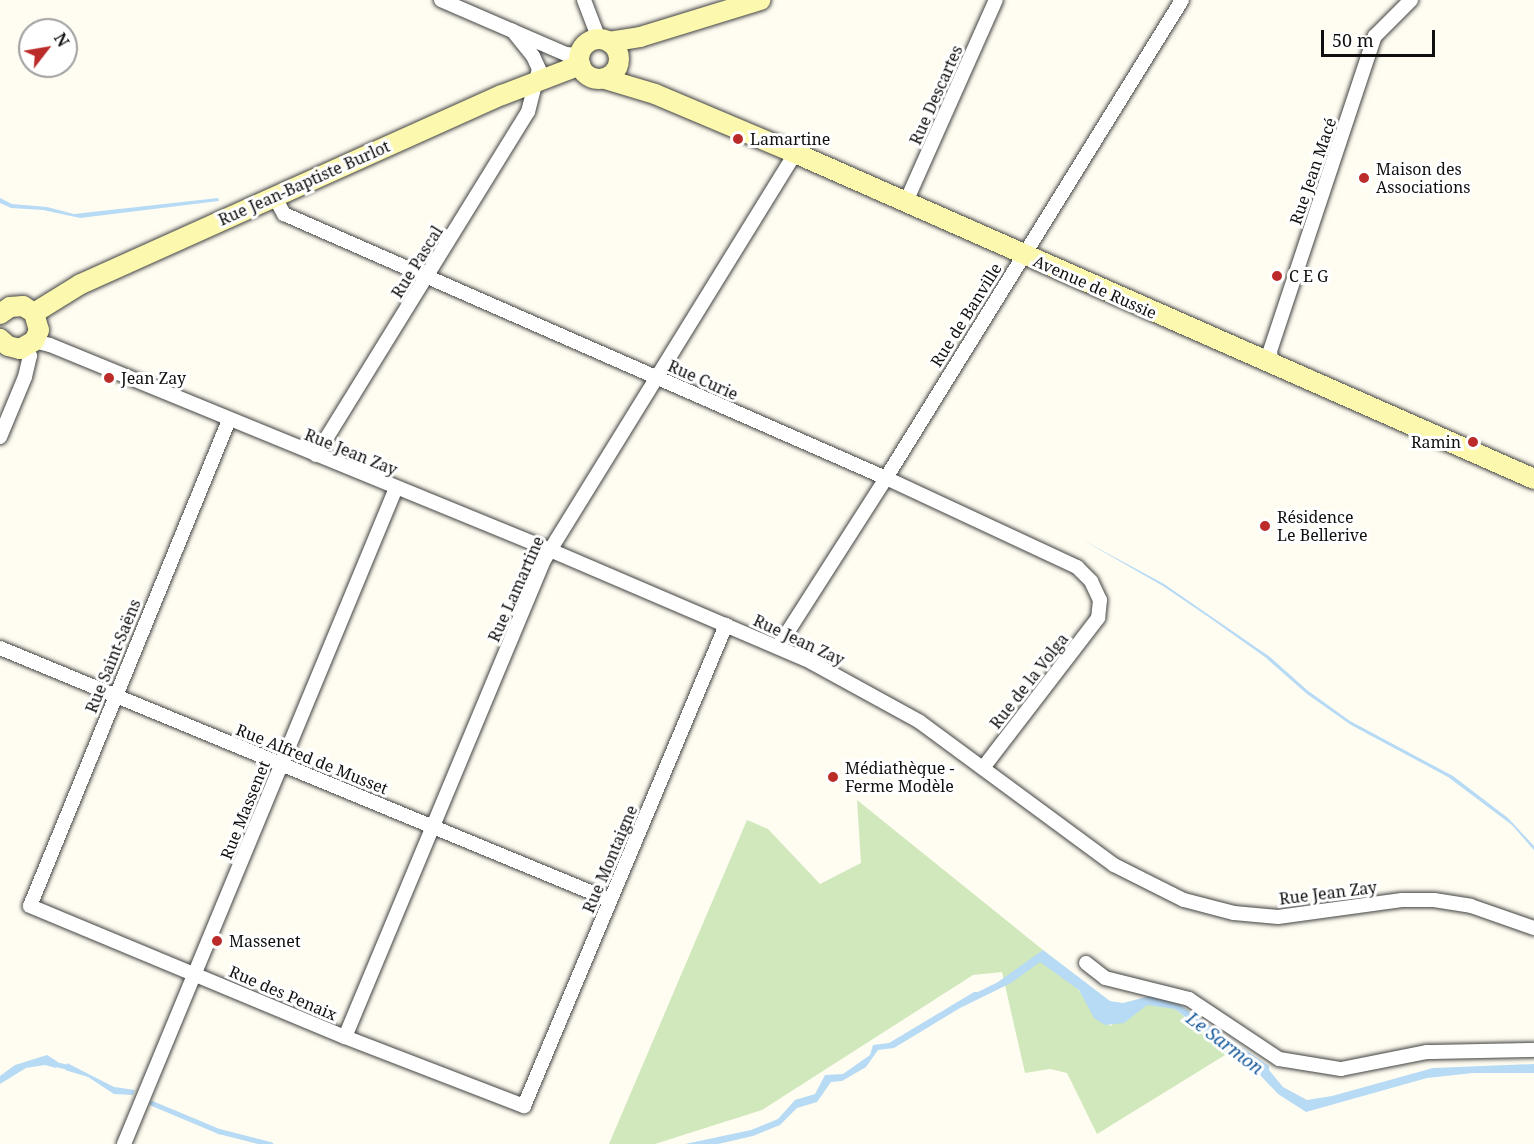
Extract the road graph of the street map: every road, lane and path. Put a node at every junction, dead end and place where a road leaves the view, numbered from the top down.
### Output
1 (441, 0) edge
2 (584, 0) edge
3 (760, 0) edge
4 (996, 0) edge
5 (1182, 0) edge
6 (1411, 0) edge
7 (512, 30) junction
8 (640, 37) junction
9 (604, 40) junction
10 (580, 60) junction
11 (619, 62) junction
12 (605, 79) junction
13 (534, 81) junction
14 (655, 94) junction
15 (795, 153) junction
16 (274, 196) junction
17 (905, 204) junction
18 (1023, 255) junction
19 (426, 278) junction
20 (34, 313) junction
21 (0, 314) edge
22 (0, 339) edge
23 (30, 344) junction
24 (1272, 364) junction
25 (657, 378) junction
26 (229, 420) junction
27 (0, 437) edge
28 (316, 455) junction
29 (886, 478) junction
30 (1534, 479) edge
31 (396, 488) junction
32 (550, 550) junction
33 (1098, 613) joint
34 (726, 625) junction
35 (778, 647) junction
36 (0, 648) edge
37 (114, 695) junction
38 (282, 765) junction
39 (982, 768) junction
40 (434, 828) junction
41 (610, 900) junction
42 (30, 906) joint
43 (1534, 928) edge
44 (1086, 963) dead end
45 (196, 975) junction
46 (345, 1037) junction
47 (1534, 1050) edge
48 (524, 1107) joint
49 (124, 1144) edge

1 - 7 street
2 - 9 street
3 - 8 street
4 - 17 street, Rue Descartes
5 - 18 street, Rue de Banville
6 - 24 street, Rue Jean Macé
7 - 10 street
7 - 13 street
8 - 9 street
8 - 11 street
9 - 10 street
9 - 11 street
10 - 12 street
10 - 13 street, Rue Jean-Baptiste Burlot
11 - 12 street
11 - 14 street, Avenue de Russie
12 - 14 street, Avenue de Russie
13 - 16 street, Rue Jean-Baptiste Burlot
13 - 19 street, Rue Pascal
14 - 15 street, Avenue de Russie
15 - 17 street, Avenue de Russie
15 - 25 street, Rue Lamartine
16 - 19 street, Rue Curie
16 - 20 street, Rue Jean-Baptiste Burlot
17 - 18 street, Avenue de Russie
18 - 24 street, Avenue de Russie
18 - 29 street, Rue de Banville
19 - 25 street, Rue Curie
19 - 28 street, Rue Pascal
20 - 21 street
20 - 23 street
22 - 23 street
23 - 26 street, Rue Jean Zay
23 - 27 street
24 - 30 street, Avenue de Russie
25 - 29 street, Rue Curie
25 - 32 street, Rue Lamartine
26 - 28 street, Rue Jean Zay
26 - 37 street, Rue Saint-Saëns
28 - 31 street, Rue Jean Zay
29 - 33 street, Rue Curie
29 - 35 street, Rue de Banville
31 - 32 street, Rue Jean Zay
31 - 38 street, Rue Massenet
32 - 34 street, Rue Jean Zay
32 - 40 street, Rue Lamartine
33 - 39 street, Rue de la Volga
34 - 35 street, Rue Jean Zay
34 - 41 street, Rue Montaigne
35 - 39 street, Rue Jean Zay
36 - 37 street, Rue Alfred de Musset
37 - 38 street, Rue Alfred de Musset
37 - 42 street, Rue Saint-Saëns
38 - 40 street, Rue Alfred de Musset
38 - 45 street, Rue Massenet
39 - 43 street, Rue Jean Zay
40 - 41 street, Rue Alfred de Musset
40 - 46 street, Rue Lamartine
41 - 48 street, Rue Montaigne
42 - 45 street, Rue des Penaix
44 - 47 street
45 - 46 street, Rue des Penaix
45 - 49 street, Rue Massenet
46 - 48 street, Rue des Penaix

